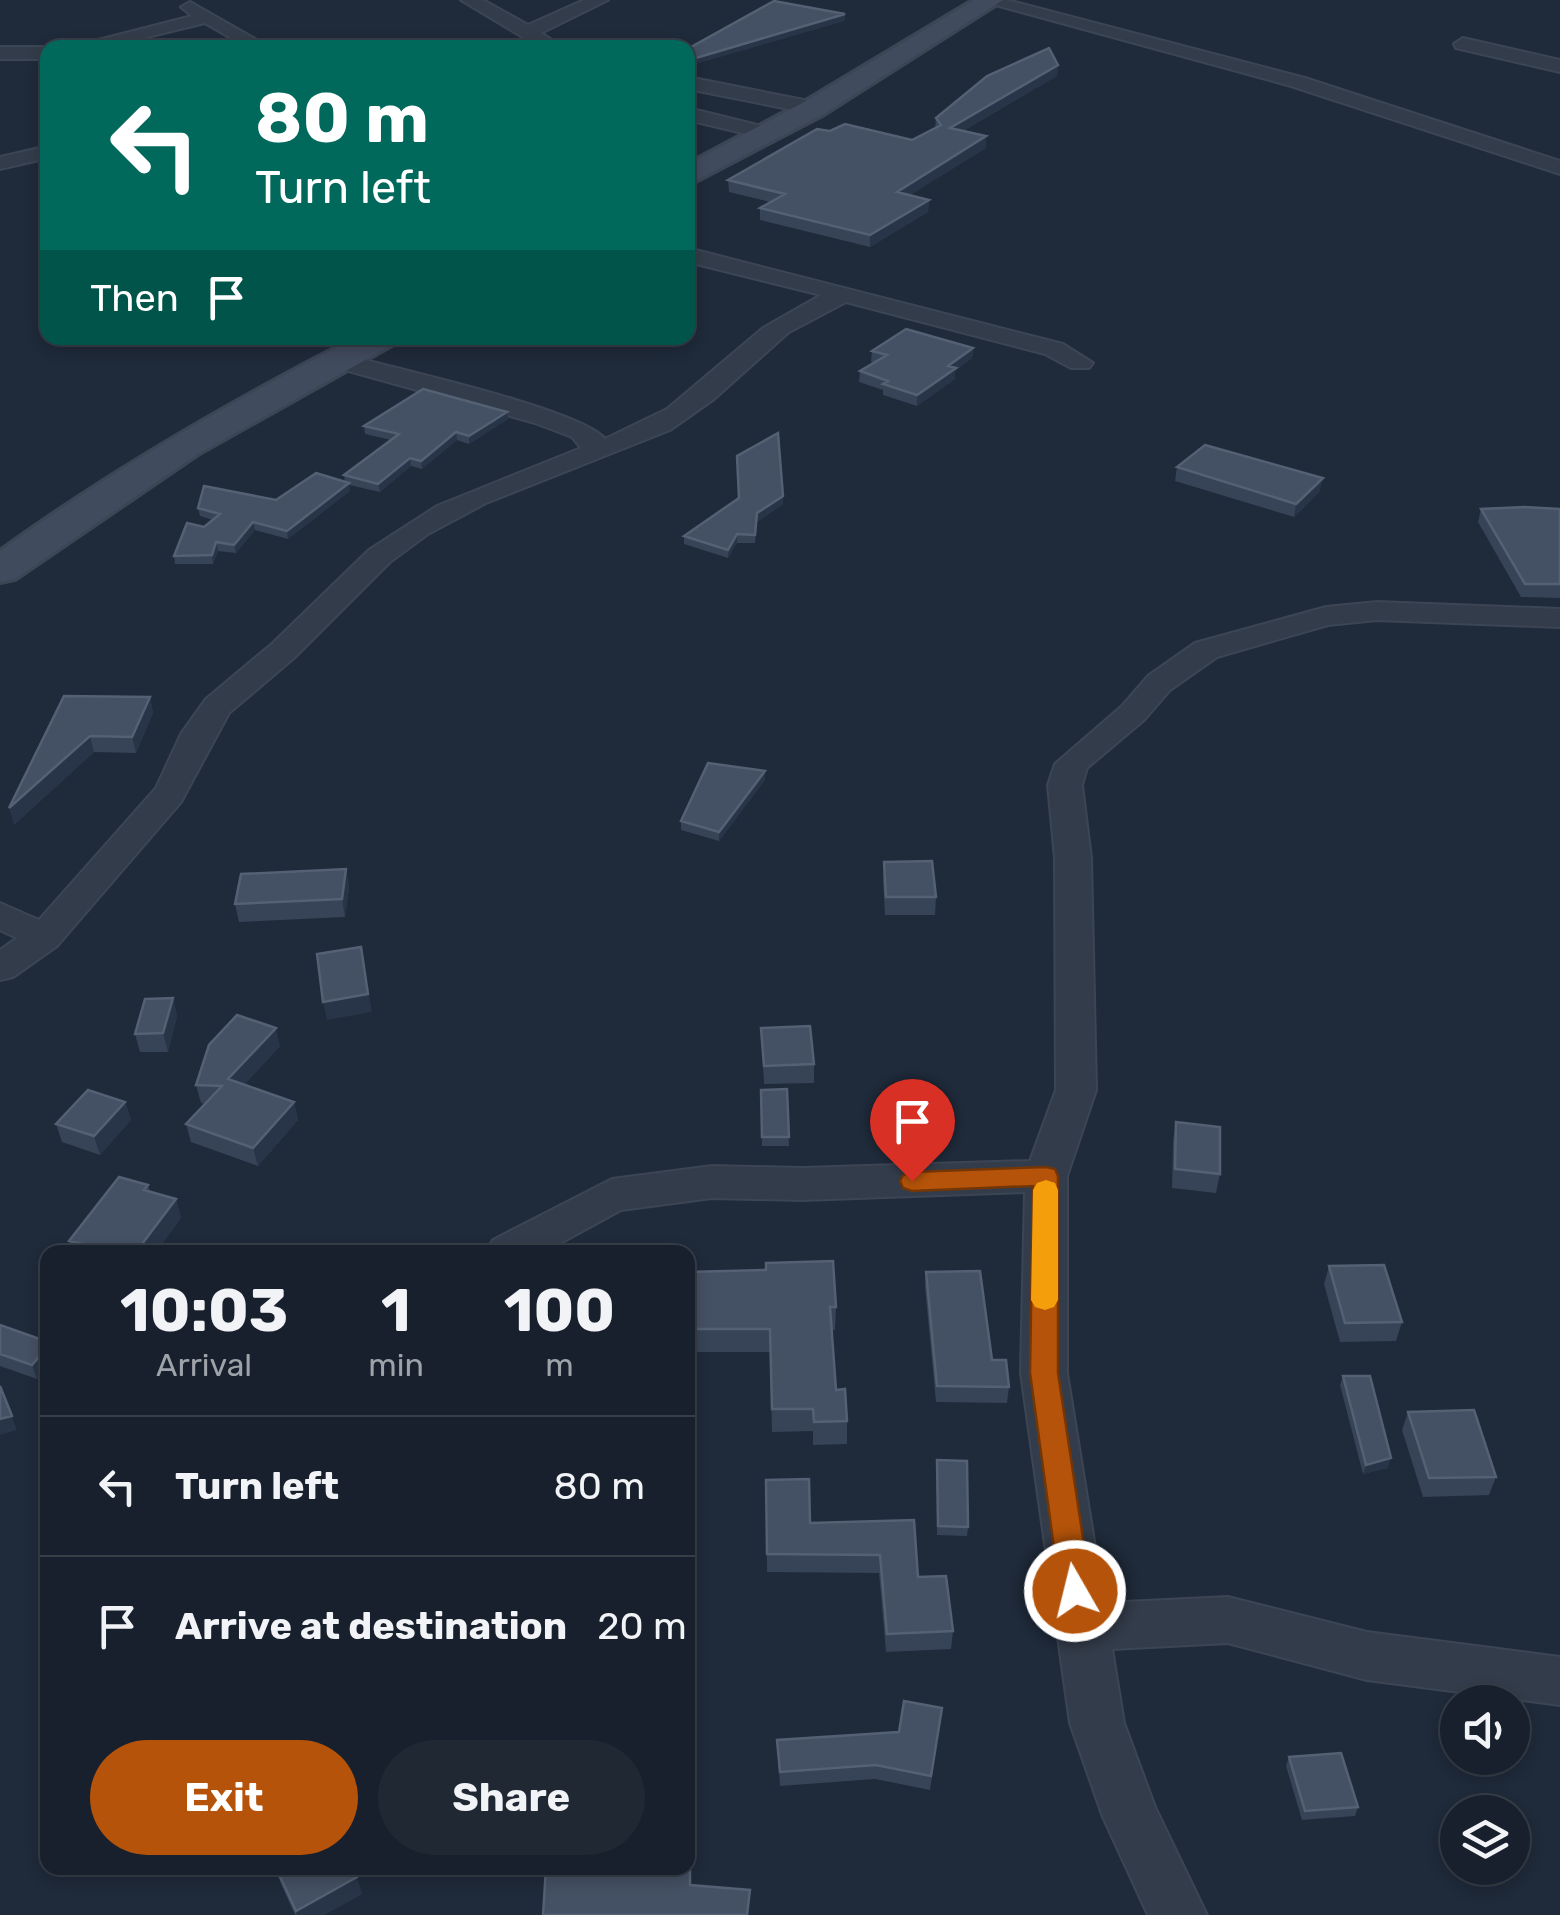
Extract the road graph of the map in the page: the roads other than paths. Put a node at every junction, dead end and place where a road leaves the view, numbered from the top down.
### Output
1 (179, 0) edge
2 (470, 0) edge
3 (599, 0) edge
4 (990, 0) edge
5 (209, 17) junction
6 (527, 32) junction
7 (110, 40) edge
8 (248, 40) edge
9 (540, 40) edge
10 (1463, 44) dead end
11 (0, 53) edge
12 (40, 53) edge
13 (1560, 66) edge
14 (695, 84) edge
15 (814, 108) junction
16 (695, 116) edge
17 (767, 133) junction
18 (40, 154) edge
19 (0, 163) edge
20 (1560, 168) edge
21 (695, 172) edge
22 (695, 257) edge
23 (844, 293) junction
24 (366, 345) edge
25 (336, 360) junction
26 (1080, 363) dead end
27 (594, 451) junction
28 (0, 570) edge
29 (1560, 618) edge
30 (0, 915) edge
31 (44, 937) junction
32 (0, 968) edge
33 (1046, 1176) junction
34 (521, 1245) edge
35 (1080, 1627) junction
36 (1560, 1681) edge
37 (1178, 1915) edge

1 - 5 street
2 - 6 street
3 - 6 street
4 - 15 street
4 - 20 street
5 - 7 street
5 - 8 street
6 - 9 street
10 - 13 street
11 - 12 street
14 - 15 street
15 - 17 street
16 - 17 street
17 - 21 street
18 - 19 street
22 - 23 street
23 - 26 street
23 - 27 street
24 - 25 street
25 - 27 street
25 - 28 street
27 - 31 street
29 - 33 street
30 - 31 street
31 - 32 street
33 - 34 street
33 - 35 street
35 - 36 street
35 - 37 street

